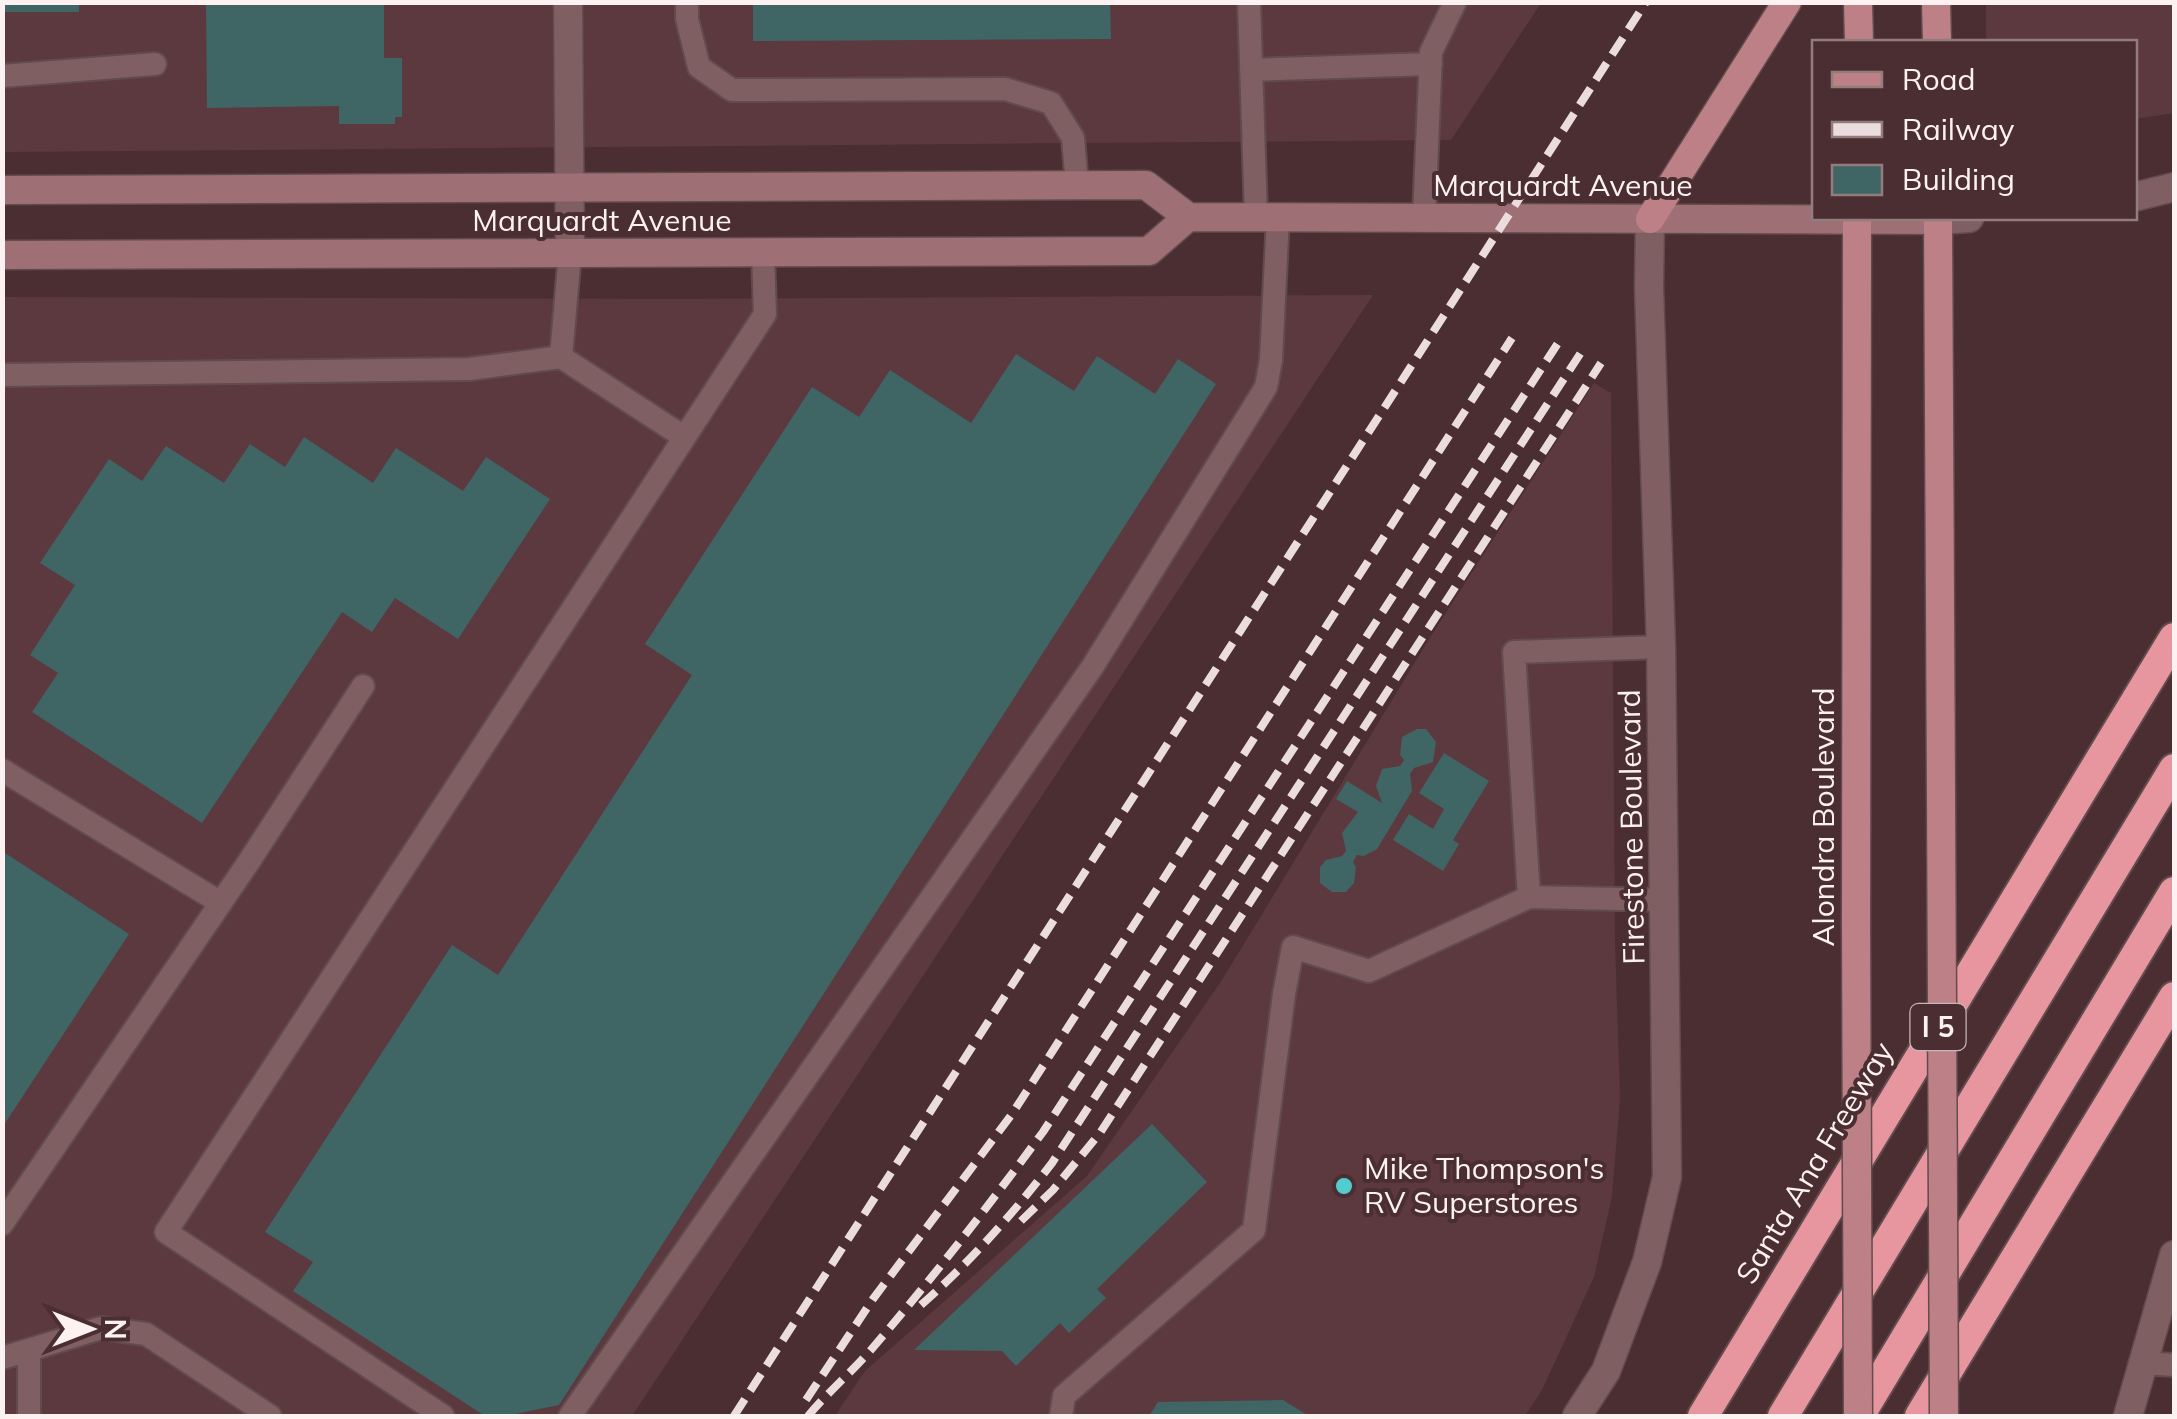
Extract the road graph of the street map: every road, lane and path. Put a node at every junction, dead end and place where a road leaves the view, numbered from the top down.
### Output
1 (568, 2) edge
2 (687, 2) edge
3 (1249, 2) edge
4 (1455, 2) edge
5 (1787, 2) edge
6 (1858, 2) edge
7 (1936, 2) edge
8 (1858, 40) edge
9 (1937, 40) edge
10 (155, 64) dead end
11 (1431, 64) junction
12 (1251, 70) junction
13 (2, 76) edge
14 (1077, 185) junction
15 (2174, 187) edge
16 (570, 189) junction
17 (2, 190) edge
18 (2137, 196) edge
19 (1188, 216) junction
20 (1267, 217) junction
21 (1424, 218) junction
22 (1812, 218) edge
23 (1650, 219) junction
24 (1857, 220) edge
25 (1938, 220) edge
26 (570, 253) junction
27 (763, 253) junction
28 (2, 255) edge
29 (561, 357) junction
30 (2, 374) edge
31 (684, 437) junction
32 (2174, 638) edge
33 (1661, 647) junction
34 (363, 686) dead end
35 (2174, 769) edge
36 (2, 770) edge
37 (2174, 892) edge
38 (1529, 898) junction
39 (1666, 900) junction
40 (220, 903) junction
41 (2174, 997) edge
42 (2, 1224) edge
43 (2174, 1256) edge
44 (29, 1350) junction
45 (2, 1358) edge
46 (2140, 1364) junction
47 (2174, 1365) edge
48 (1062, 1406) edge
49 (29, 1416) edge
50 (270, 1416) edge
51 (443, 1416) edge
52 (570, 1416) edge
53 (1577, 1416) edge
54 (1704, 1416) edge
55 (1784, 1416) edge
56 (1858, 1416) edge
57 (1920, 1416) edge
58 (1944, 1416) edge
59 (2128, 1416) edge

1 - 16 street
2 - 14 lane
3 - 12 lane
4 - 11 lane
5 - 23 main road
6 - 8 main road
7 - 9 main road
10 - 13 lane
11 - 12 lane
11 - 21 lane
12 - 20 lane
14 - 16 main road, Marquardt Avenue
14 - 19 main road, Marquardt Avenue
15 - 18 street
16 - 17 main road, Marquardt Avenue
16 - 26 street
19 - 20 main road, Marquardt Avenue
19 - 27 main road, Marquardt Avenue
20 - 21 main road, Marquardt Avenue
20 - 52 lane
21 - 23 main road, Marquardt Avenue
22 - 23 main road, Marquardt Avenue
23 - 33 street, Firestone Boulevard
24 - 56 main road, Alondra Boulevard, bridge
25 - 58 main road, bridge
26 - 27 main road, Marquardt Avenue
26 - 28 main road, Marquardt Avenue
26 - 29 lane
27 - 31 lane
29 - 30 lane
29 - 31 lane
31 - 51 lane
32 - 54 highway, Santa Ana Freeway / I 5
33 - 38 lane
33 - 39 street, Firestone Boulevard
34 - 40 lane
35 - 55 highway
36 - 40 lane
37 - 56 highway
38 - 39 lane
38 - 48 lane
39 - 53 street, Firestone Boulevard
40 - 42 lane
41 - 57 highway
43 - 46 street
44 - 45 lane
44 - 49 lane
44 - 50 lane
46 - 47 lane
46 - 59 street

